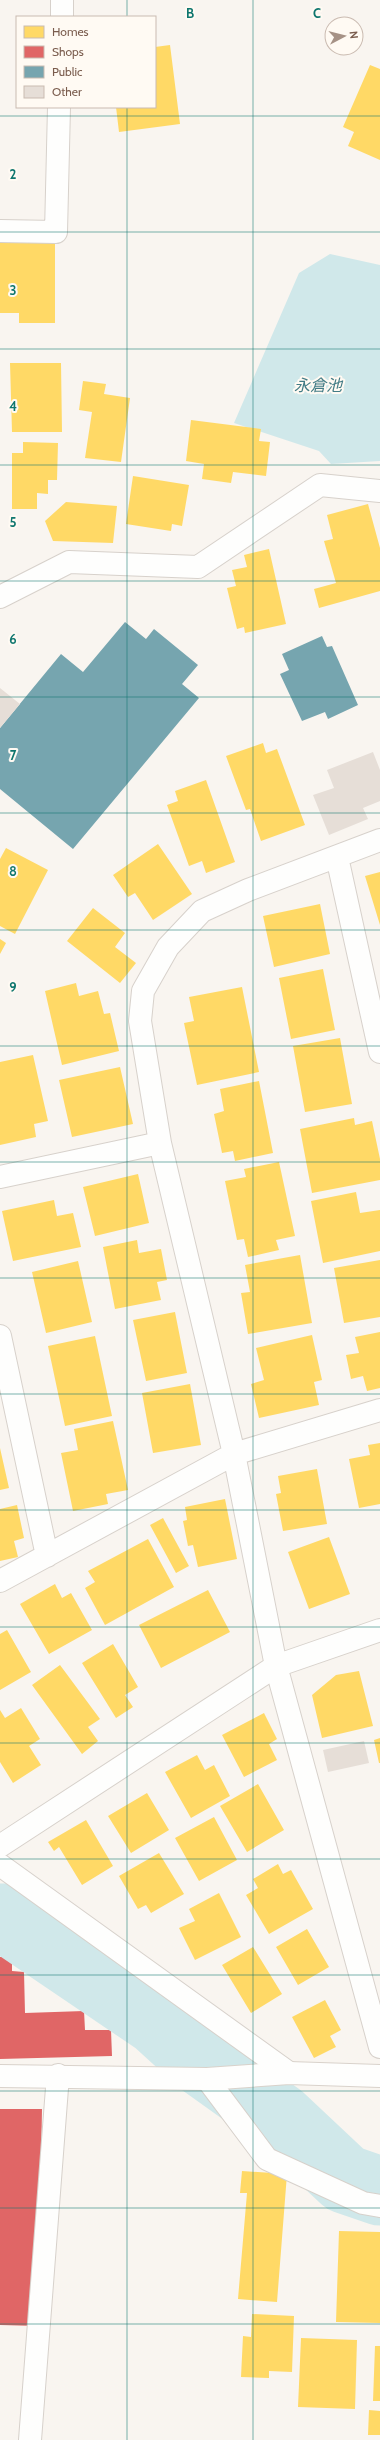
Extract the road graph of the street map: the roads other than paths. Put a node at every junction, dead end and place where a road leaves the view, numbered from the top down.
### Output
1 (62, 0) edge
2 (62, 16) edge
3 (59, 108) edge
4 (0, 231) edge
5 (380, 491) edge
6 (0, 596) edge
7 (380, 840) edge
8 (337, 857) junction
9 (380, 1052) edge
10 (160, 1143) junction
11 (0, 1177) edge
12 (0, 1336) edge
13 (380, 1410) edge
14 (234, 1454) junction
15 (47, 1556) junction
16 (0, 1581) edge
17 (380, 1630) edge
18 (276, 1666) junction
19 (0, 1846) edge
20 (0, 1865) edge
21 (380, 2046) edge
22 (279, 2073) junction
23 (58, 2075) junction
24 (0, 2076) edge
25 (380, 2076) edge
26 (212, 2078) junction
27 (380, 2206) edge
28 (30, 2440) edge

1 - 2 street
3 - 4 street
5 - 6 street
7 - 8 street
8 - 9 street
8 - 10 street
10 - 11 street
10 - 14 street
12 - 15 street
13 - 14 street
14 - 15 street
14 - 18 street
15 - 16 street
17 - 18 street
18 - 19 street
18 - 21 street
20 - 22 street
22 - 25 street
22 - 26 street
23 - 24 street
23 - 26 street
23 - 28 street
26 - 27 street

